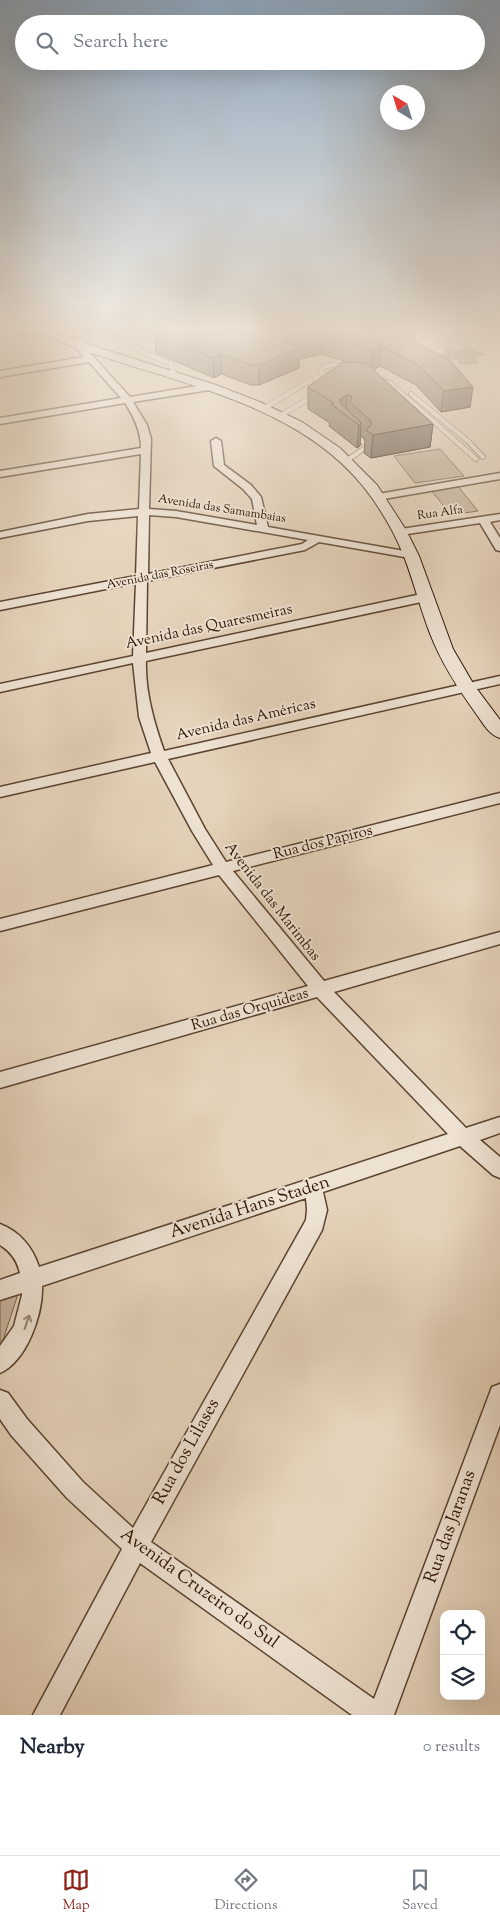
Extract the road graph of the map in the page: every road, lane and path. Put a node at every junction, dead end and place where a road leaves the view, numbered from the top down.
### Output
1 (78, 408) edge
2 (132, 408) edge
3 (293, 408) edge
4 (419, 408) edge
5 (428, 408) edge
6 (263, 409) edge
7 (280, 416) junction
8 (0, 421) edge
9 (350, 431) edge
10 (216, 441) dead end
11 (146, 450) junction
12 (483, 457) dead end
13 (476, 458) dead end
14 (346, 461) junction
15 (0, 474) edge
16 (496, 476) edge
17 (378, 497) junction
18 (143, 512) junction
19 (500, 517) edge
20 (484, 520) junction
21 (263, 530) junction
22 (401, 532) junction
23 (0, 535) edge
24 (317, 539) junction
25 (500, 548) edge
26 (410, 556) junction
27 (142, 579) junction
28 (426, 597) junction
29 (0, 606) edge
30 (139, 658) junction
31 (500, 680) edge
32 (466, 687) junction
33 (0, 688) edge
34 (500, 732) edge
35 (159, 756) junction
36 (0, 792) edge
37 (500, 798) edge
38 (222, 868) junction
39 (0, 925) edge
40 (500, 938) edge
41 (320, 990) junction
42 (0, 1080) edge
43 (500, 1125) edge
44 (463, 1137) junction
45 (500, 1169) edge
46 (312, 1188) junction
47 (0, 1233) edge
48 (33, 1279) junction
49 (0, 1290) edge
50 (0, 1362) edge
51 (500, 1395) edge
52 (0, 1401) edge
53 (136, 1546) junction
54 (46, 1715) edge
55 (374, 1715) edge
56 (381, 1715) edge

1 - 8 street
2 - 11 street, Avenida das Marimbas
3 - 7 lane
4 - 13 lane
5 - 12 lane
6 - 7 main road
7 - 14 main road
9 - 14 lane
10 - 21 street
11 - 15 street
11 - 18 street, Avenida das Marimbas
14 - 17 main road
16 - 17 street
17 - 22 main road
18 - 21 street, Avenida das Samambaias
18 - 23 street, Avenida das Samambaias
18 - 27 street, Avenida das Marimbas
19 - 20 street, Rua Alfa
20 - 22 street, Rua Alfa
20 - 25 street, Rua Alfa
21 - 24 street, Avenida das Samambaias
22 - 26 main road
24 - 26 street, Avenida das Samambaias
24 - 27 street, Avenida das Roseiras
26 - 28 main road
27 - 29 street, Avenida das Roseiras
27 - 30 street, Avenida das Marimbas
28 - 30 street, Avenida das Quaresmeiras
28 - 32 main road
30 - 33 street, Avenida das Quaresmeiras
30 - 35 street, Avenida das Marimbas
31 - 32 street, Avenida das Américas
32 - 34 main road
32 - 35 street, Avenida das Américas
35 - 36 street, Avenida das Américas
35 - 38 street, Avenida das Marimbas
37 - 38 street, Rua dos Papiros
38 - 39 street, Rua dos Papiros
38 - 41 street, Avenida das Marimbas
40 - 41 street, Rua das Orquideas
41 - 42 street, Rua das Orquideas
41 - 44 street, Avenida das Marimbas
43 - 44 street, Avenida Hans Staden
44 - 45 street, Avenida das Marimbas
44 - 46 street, Avenida Hans Staden
46 - 48 street, Avenida Hans Staden
46 - 53 street, Rua dos Lilases
47 - 48 street
48 - 49 street, Avenida Hans Staden
50 -> 48 street
51 - 56 street, Rua das Jaranas
52 - 53 street, Avenida Cruzeiro do Sul
53 - 54 street, Rua dos Lilases
53 - 55 street, Avenida Cruzeiro do Sul

